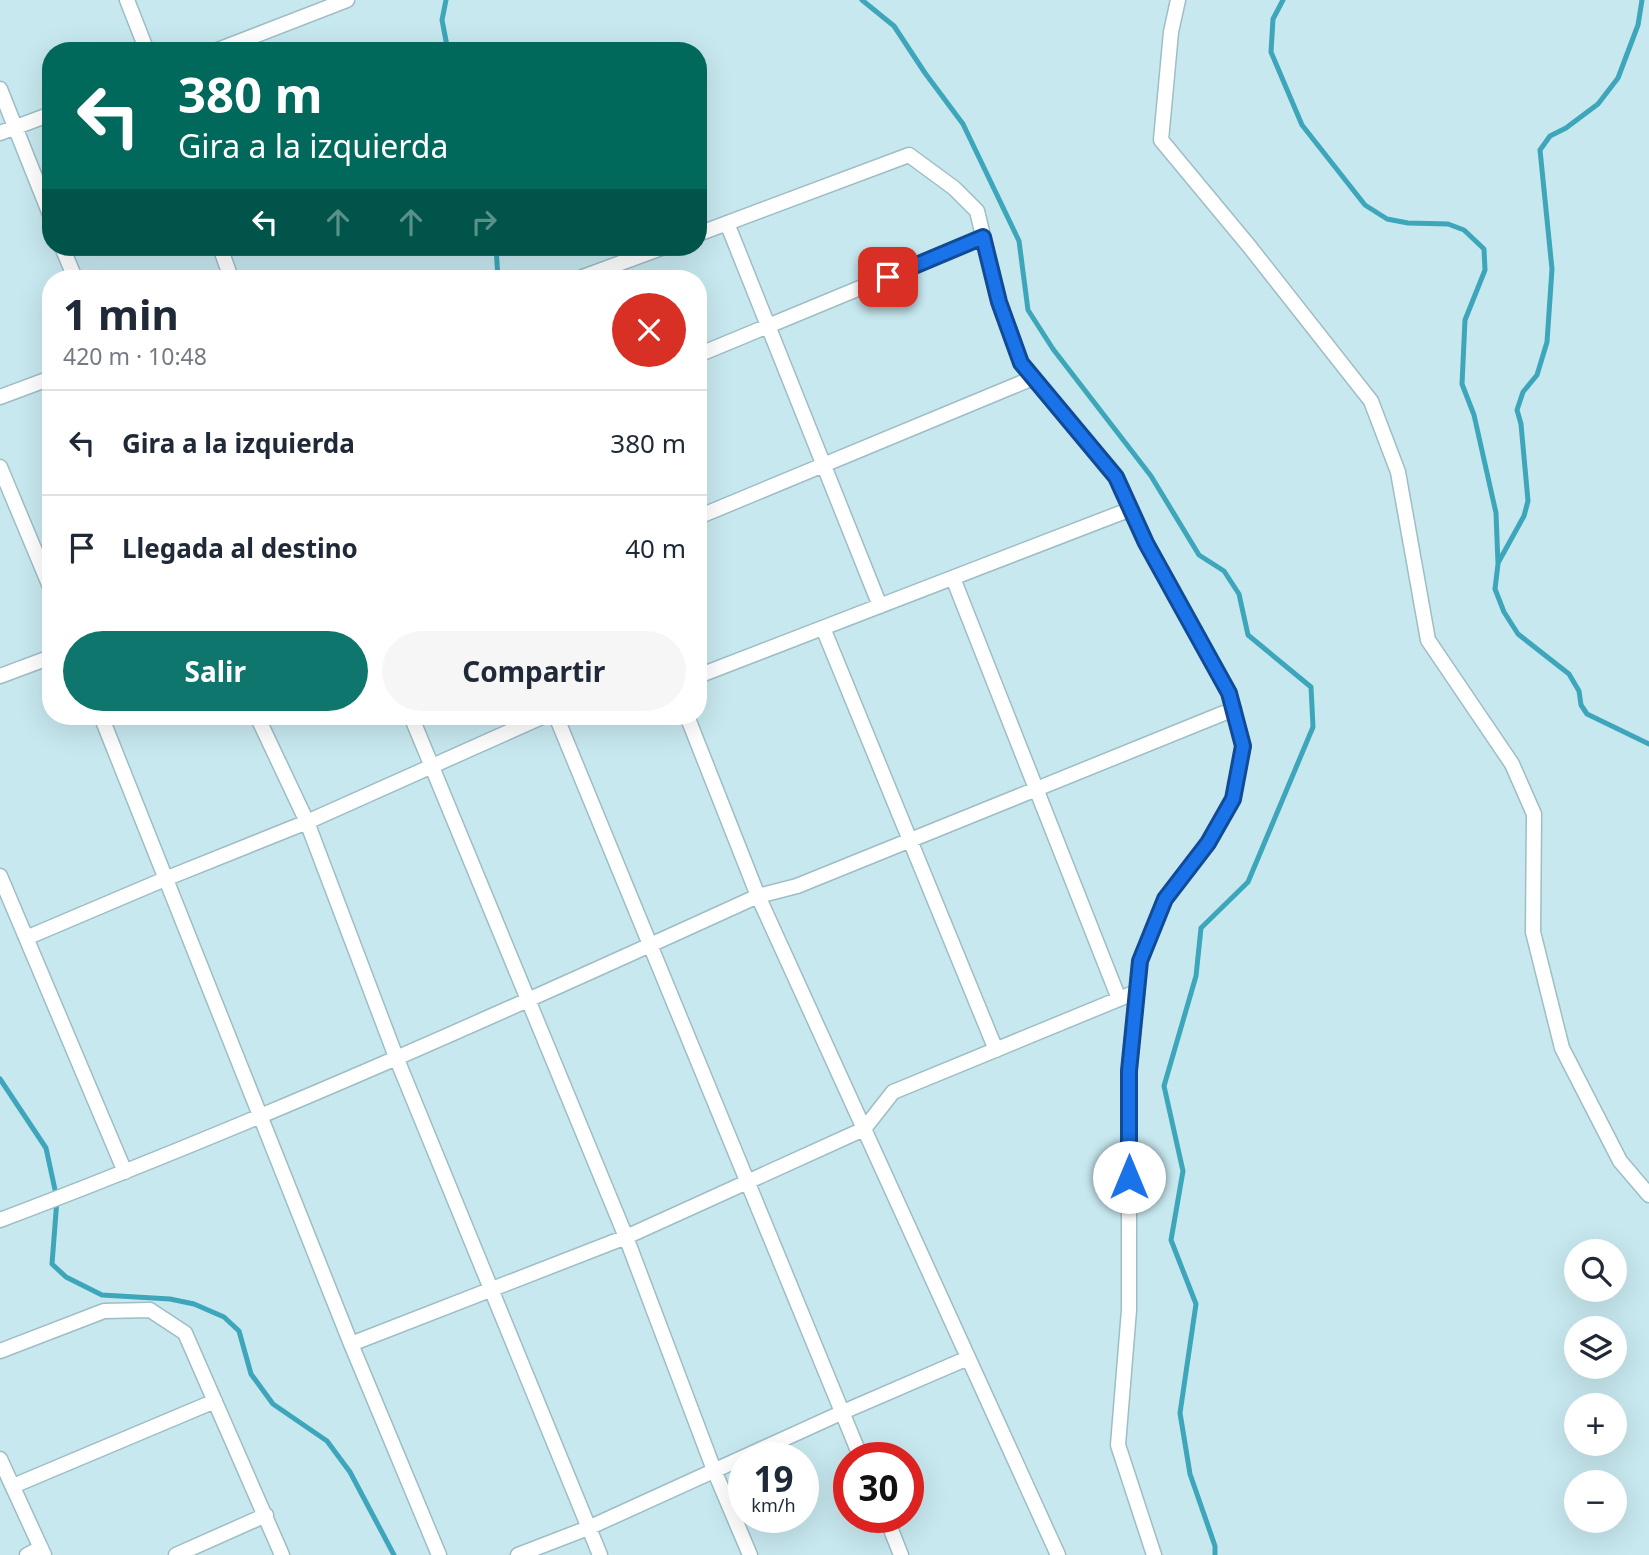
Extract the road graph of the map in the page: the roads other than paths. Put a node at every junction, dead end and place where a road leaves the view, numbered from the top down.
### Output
1 (127, 0) edge
2 (347, 0) edge
3 (1178, 0) edge
4 (143, 42) edge
5 (238, 42) edge
6 (0, 89) edge
7 (42, 117) edge
8 (16, 127) junction
9 (0, 133) edge
10 (42, 194) edge
11 (727, 223) junction
12 (707, 231) edge
13 (983, 237) junction
14 (640, 256) edge
15 (602, 270) edge
16 (768, 326) junction
17 (707, 351) edge
18 (1033, 377) junction
19 (42, 381) edge
20 (0, 397) edge
21 (824, 465) junction
22 (0, 467) edge
23 (1131, 509) junction
24 (707, 513) edge
25 (42, 567) edge
26 (953, 578) junction
27 (880, 606) junction
28 (823, 628) junction
29 (42, 660) edge
30 (707, 673) edge
31 (0, 676) edge
32 (1234, 709) junction
33 (105, 725) edge
34 (261, 725) edge
35 (415, 725) edge
36 (524, 725) edge
37 (560, 725) edge
38 (691, 725) edge
39 (431, 766) junction
40 (1036, 789) junction
41 (307, 822) junction
42 (910, 840) junction
43 (0, 876) edge
44 (164, 879) junction
45 (758, 896) junction
46 (26, 938) junction
47 (650, 945) junction
48 (1136, 992) junction
49 (1119, 999) junction
50 (527, 1001) junction
51 (996, 1050) junction
52 (396, 1057) junction
53 (260, 1115) junction
54 (864, 1129) junction
55 (125, 1172) junction
56 (748, 1181) junction
57 (1649, 1195) edge
58 (0, 1220) edge
59 (626, 1237) junction
60 (492, 1289) junction
61 (351, 1344) junction
62 (0, 1351) edge
63 (968, 1358) junction
64 (215, 1401) junction
65 (843, 1412) junction
66 (855, 1442) edge
67 (0, 1459) edge
68 (714, 1470) junction
69 (13, 1486) junction
70 (266, 1514) junction
71 (588, 1528) junction
72 (892, 1533) edge
73 (42, 1552) edge
74 (27, 1555) edge
75 (176, 1555) edge
76 (282, 1555) edge
77 (439, 1555) edge
78 (517, 1555) edge
79 (600, 1555) edge
80 (750, 1555) edge
81 (901, 1555) edge
82 (1058, 1555) edge
83 (1154, 1555) edge

1 - 4 street
2 - 5 street
3 - 57 street
6 - 8 street
7 - 8 street
8 - 9 street
8 - 10 street
11 - 12 street
11 - 13 street
11 - 16 street
13 - 16 street
13 - 18 street
14 - 15 street
16 - 17 street
16 - 21 street
18 - 21 street
18 - 23 street
19 - 20 street
21 - 24 street
21 - 27 street
22 - 25 street
23 - 26 street
23 - 32 street
26 - 27 street
26 - 40 street
27 - 28 street
28 - 30 street
28 - 42 street
29 - 31 street
32 - 40 street
32 - 48 street
33 - 44 street
34 - 41 street
35 - 39 street
36 - 39 street
37 - 47 street
38 - 45 street
39 - 41 street
39 - 50 street
40 - 42 street
40 - 49 street
41 - 44 street
41 - 52 street
42 - 45 street
42 - 51 street
43 - 46 street
44 - 46 street
44 - 53 street
45 - 47 street
45 - 54 street
46 - 55 street
47 - 50 street
47 - 56 street
48 - 49 street
48 - 83 street
49 - 51 street
50 - 52 street
50 - 59 street
51 - 54 street
52 - 53 street
52 - 60 street
53 - 55 street
53 - 61 street
54 - 56 street
54 - 63 street
55 - 58 street
56 - 59 street
56 - 65 street
59 - 60 street
59 - 68 street
60 - 61 street
60 - 71 street
61 - 77 street
62 - 64 street
63 - 65 street
63 - 82 street
64 - 69 street
64 - 70 street
65 - 66 street
65 - 68 street
67 - 69 street
68 - 71 street
68 - 80 street
69 - 73 street
70 - 75 street
70 - 76 street
71 - 78 street
71 - 79 street
72 - 81 street
73 - 74 street

